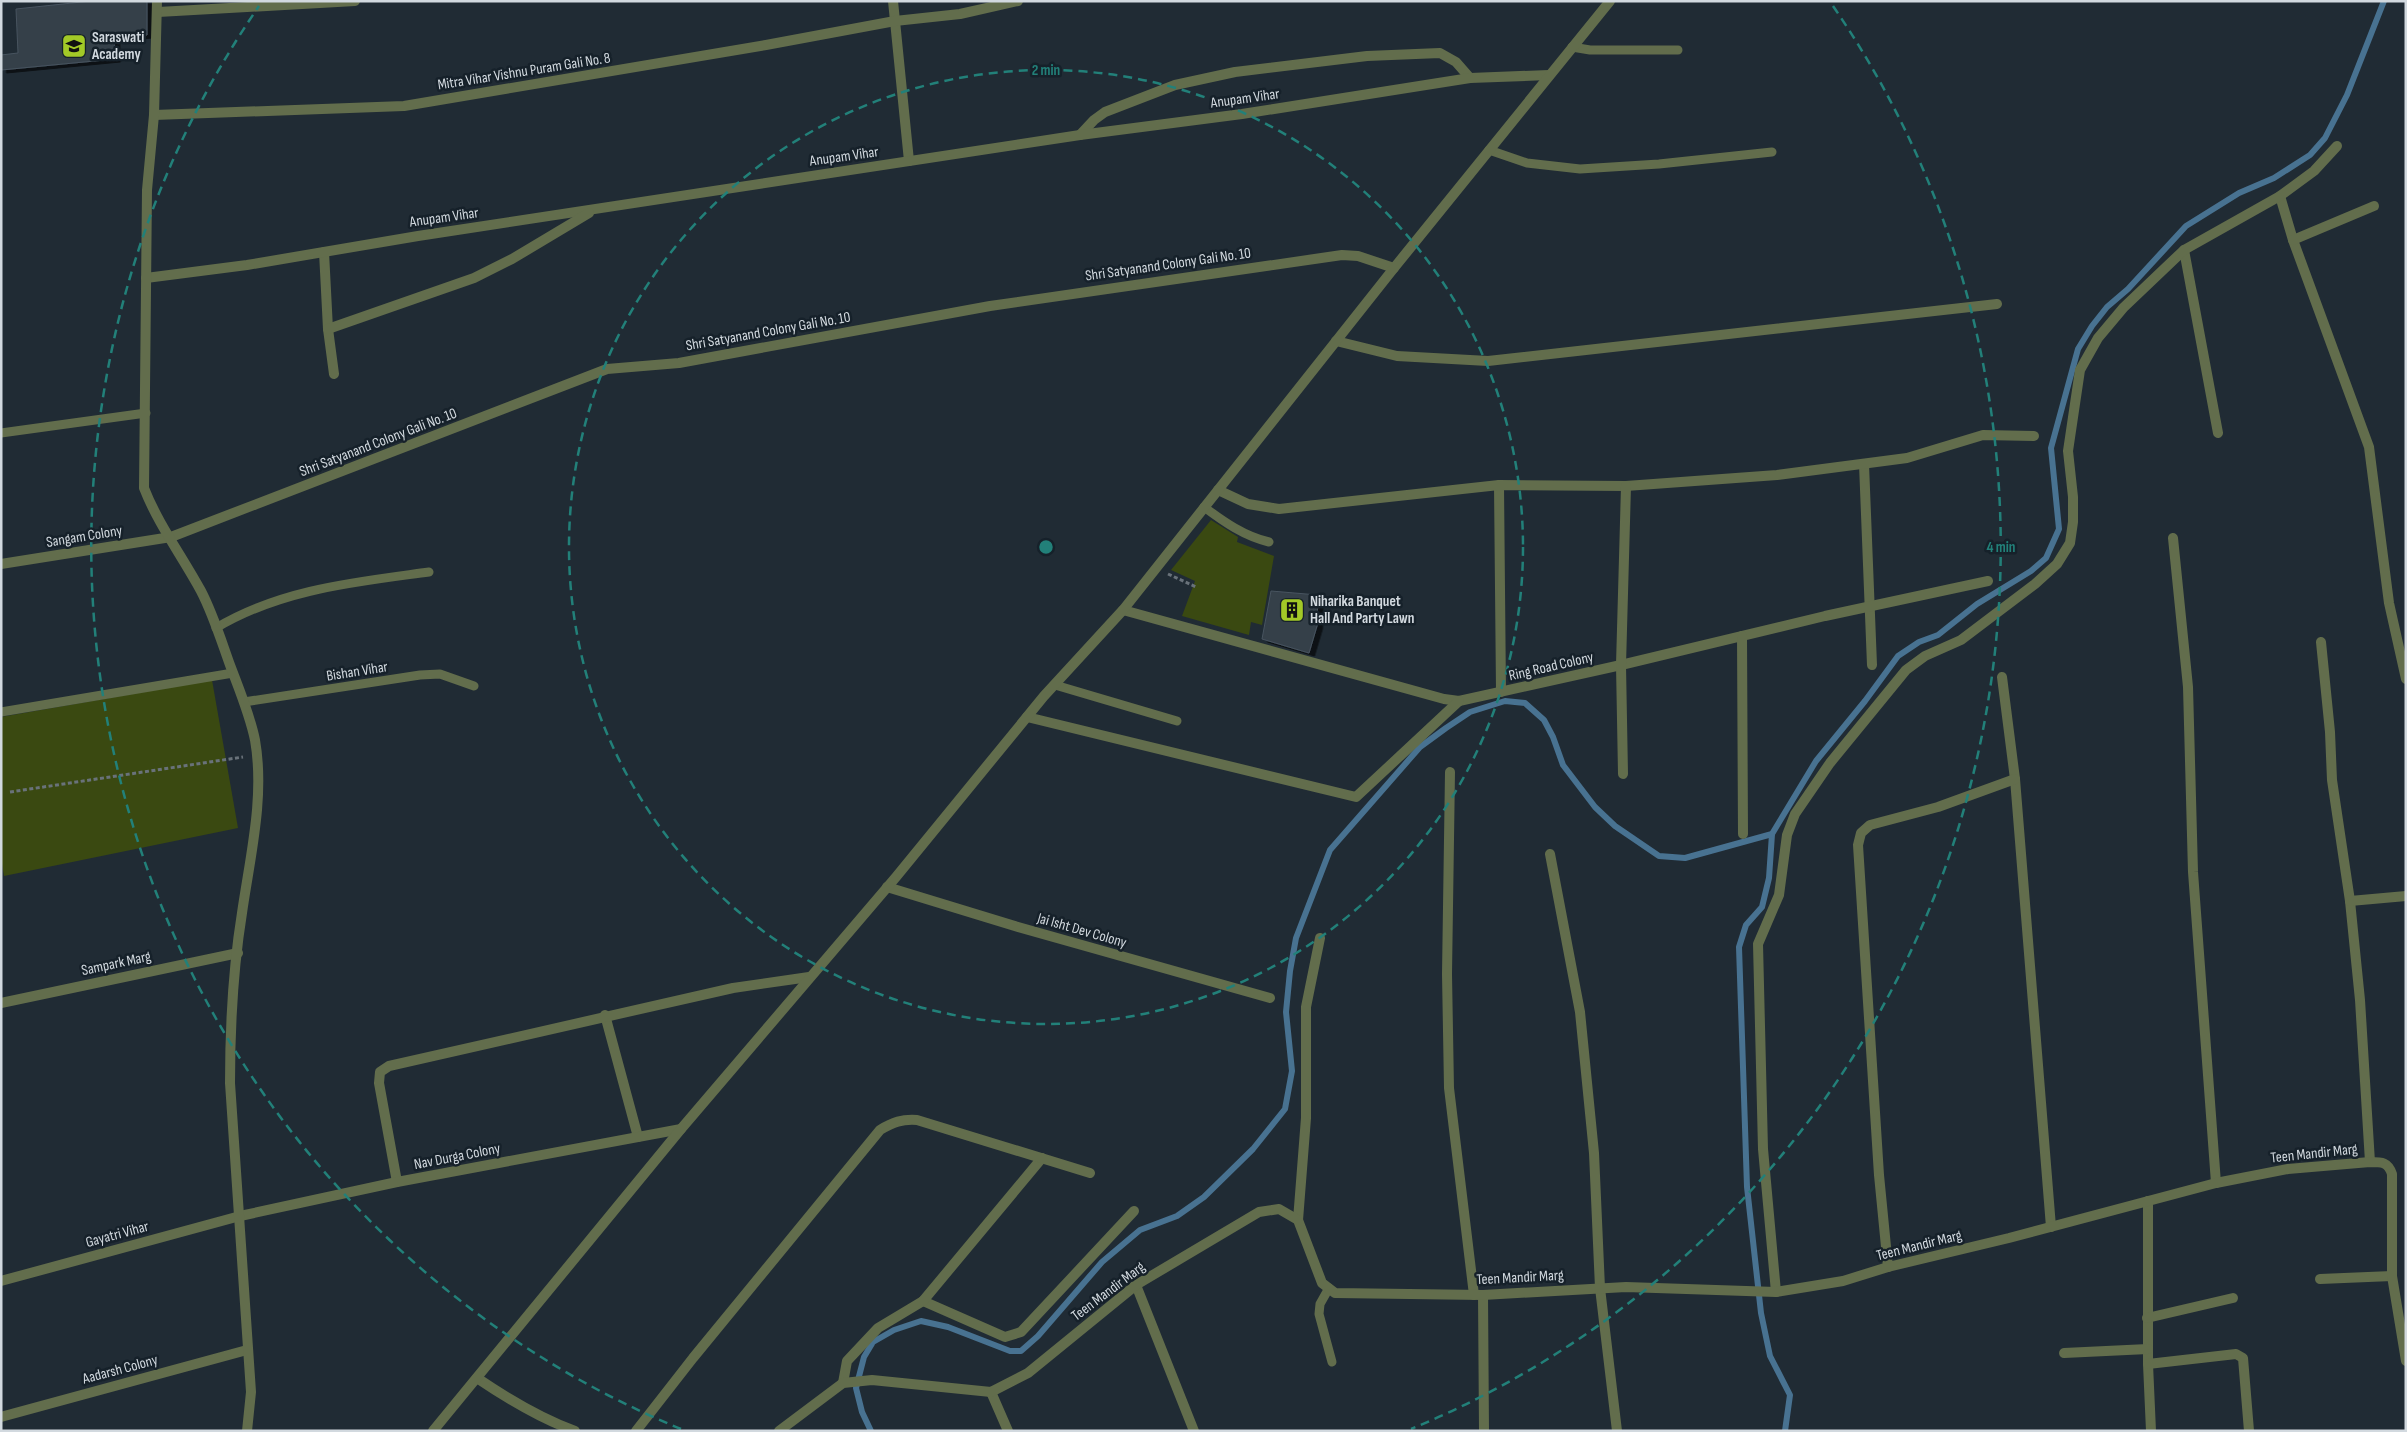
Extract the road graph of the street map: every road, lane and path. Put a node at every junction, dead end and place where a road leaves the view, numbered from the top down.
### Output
1 (354, 1) edge
2 (893, 1) edge
3 (1018, 1) edge
4 (1610, 1) edge
5 (158, 7) edge
6 (894, 21) junction
7 (1572, 47) junction
8 (1678, 50) dead end
9 (1549, 76) junction
10 (1470, 78) junction
11 (154, 115) junction
12 (1080, 136) junction
13 (2337, 146) dead end
14 (1489, 150) junction
15 (1772, 152) dead end
16 (909, 161) junction
17 (2280, 196) junction
18 (2374, 206) dead end
19 (594, 210) junction
20 (2293, 240) junction
21 (2184, 250) junction
22 (324, 252) junction
23 (1394, 268) junction
24 (146, 278) junction
25 (1997, 304) dead end
26 (328, 329) junction
27 (1336, 341) junction
28 (334, 374) dead end
29 (146, 414) junction
30 (1, 433) edge
31 (2218, 433) dead end
32 (2034, 436) dead end
33 (1864, 464) junction
34 (1499, 485) junction
35 (1626, 486) junction
36 (1218, 490) junction
37 (1204, 507) junction
38 (171, 537) junction
39 (2173, 538) dead end
40 (1269, 542) dead end
41 (1, 564) edge
42 (1157, 567) junction
43 (429, 572) dead end
44 (1988, 581) dead end
45 (1196, 587) dead end
46 (1869, 606) junction
47 (1123, 610) junction
48 (216, 628) junction
49 (1742, 636) junction
50 (2321, 642) dead end
51 (1621, 665) junction
52 (1872, 666) dead end
53 (233, 673) junction
54 (2002, 677) dead end
55 (2406, 679) edge
56 (1055, 684) junction
57 (474, 686) dead end
58 (1501, 692) junction
59 (1459, 701) junction
60 (244, 702) junction
61 (1, 712) edge
62 (1027, 717) junction
63 (1177, 720) dead end
64 (256, 754) junction
65 (1450, 772) dead end
66 (1623, 774) dead end
67 (2015, 780) junction
68 (10, 792) dead end
69 (1743, 834) dead end
70 (1550, 854) dead end
71 (887, 887) junction
72 (2406, 896) edge
73 (2350, 900) junction
74 (1320, 938) dead end
75 (238, 953) junction
76 (810, 978) junction
77 (1270, 998) dead end
78 (1, 1003) edge
79 (605, 1015) junction
80 (681, 1129) junction
81 (638, 1137) junction
82 (1042, 1158) junction
83 (2370, 1162) junction
84 (1090, 1173) dead end
85 (398, 1182) junction
86 (2216, 1183) junction
87 (2148, 1201) junction
88 (1134, 1211) dead end
89 (240, 1216) junction
90 (1298, 1220) junction
91 (2050, 1227) junction
92 (1888, 1267) junction
93 (2392, 1276) junction
94 (2320, 1279) dead end
95 (1, 1281) edge
96 (1136, 1285) junction
97 (1329, 1288) junction
98 (1600, 1288) junction
99 (1771, 1292) junction
100 (1478, 1295) junction
101 (2233, 1298) dead end
102 (923, 1301) junction
103 (2147, 1318) junction
104 (2148, 1349) junction
105 (247, 1350) junction
106 (2064, 1353) dead end
107 (2406, 1360) edge
108 (1332, 1362) dead end
109 (2148, 1364) junction
110 (477, 1378) junction
111 (847, 1382) junction
112 (991, 1392) junction
113 (1, 1417) edge
114 (247, 1431) edge
115 (433, 1431) edge
116 (575, 1431) edge
117 (636, 1431) edge
118 (779, 1431) edge
119 (1008, 1431) edge
120 (1194, 1431) edge
121 (1484, 1431) edge
122 (1617, 1431) edge
123 (2152, 1431) edge
124 (2249, 1431) edge

1 - 5 street
2 - 6 street
3 - 6 street, Mitra Vihar Vishnu Puram Gali No. 8
4 - 7 street
5 - 11 street
6 - 11 street, Mitra Vihar Vishnu Puram Gali No. 8
6 - 16 street
7 - 8 lane
7 - 9 street
9 - 10 street, Anupam Vihar
9 - 14 street
10 - 12 street, Anupam Vihar
10 - 12 street
11 - 24 street
12 - 16 street, Anupam Vihar
13 - 17 street
14 - 15 lane
14 - 23 street
16 - 19 street, Anupam Vihar
17 - 20 street
17 - 21 street
18 - 20 street
19 - 22 street, Anupam Vihar
19 - 26 street
20 - 55 street
21 - 31 street
21 - 99 street
22 - 24 street, Anupam Vihar
22 - 26 street
23 - 27 street
23 - 38 street, Shri Satyanand Colony Gali No. 10
24 - 29 street
25 - 27 street
26 - 28 street
27 - 36 street
29 - 30 lane
29 - 38 street
32 - 33 street
33 - 35 street
33 - 46 street
34 - 35 street
34 - 36 street
34 - 58 street
35 - 51 street
36 - 37 street
37 - 40 lane
37 - 42 street
38 - 41 street, Sangam Colony
38 - 48 street
39 - 86 street
42 - 45 path
42 - 47 street
43 - 48 lane
44 - 46 street, Ring Road Colony
46 - 49 street, Ring Road Colony
46 - 52 street
47 - 56 street
47 - 59 street, Ring Road Colony
48 - 53 street
49 - 51 street, Ring Road Colony
49 - 69 street
50 - 73 street
51 - 58 street, Ring Road Colony
51 - 66 street
53 - 60 street
53 - 61 lane
54 - 67 street
56 - 62 street
56 - 63 lane
57 - 60 lane, Bishan Vihar
58 - 59 street, Ring Road Colony
59 - 62 street
60 - 64 street
62 - 71 street
64 - 68 path
64 - 75 street
65 - 100 street
67 - 91 street
67 - 92 street
70 - 98 street
71 - 76 street
71 - 77 street, Jai Isht Dev Colony
72 - 73 street
73 - 83 street
74 - 90 street
75 - 78 street, Sampark Marg
75 - 89 street
76 - 79 street
76 - 80 street
79 - 81 street
79 - 85 street
80 - 81 street, Nav Durga Colony
80 - 110 street
81 - 85 street, Nav Durga Colony
82 - 84 street
82 - 102 street
82 - 117 street
83 - 86 street, Teen Mandir Marg
83 - 93 street
85 - 89 street, Nav Durga Colony
86 - 87 street, Teen Mandir Marg
87 - 91 street, Teen Mandir Marg
87 - 103 street
88 - 102 street
89 - 95 street, Gayatri Vihar
89 - 105 street
90 - 96 street, Teen Mandir Marg
90 - 97 street
91 - 92 street, Teen Mandir Marg
92 - 99 street, Teen Mandir Marg
93 - 94 street
93 - 107 street
96 - 112 street, Teen Mandir Marg
96 - 120 street
97 - 100 street, Teen Mandir Marg
97 - 108 lane
98 - 99 street, Teen Mandir Marg
98 - 100 street, Teen Mandir Marg
98 - 122 street
100 - 121 street
101 - 103 street
102 - 111 street
103 - 104 street
104 - 106 street
104 - 109 street
105 - 113 street, Aadarsh Colony
105 - 114 street
109 - 123 street
109 - 124 street
110 - 115 street
110 - 116 street
111 - 112 street
111 - 118 street
112 - 119 street

